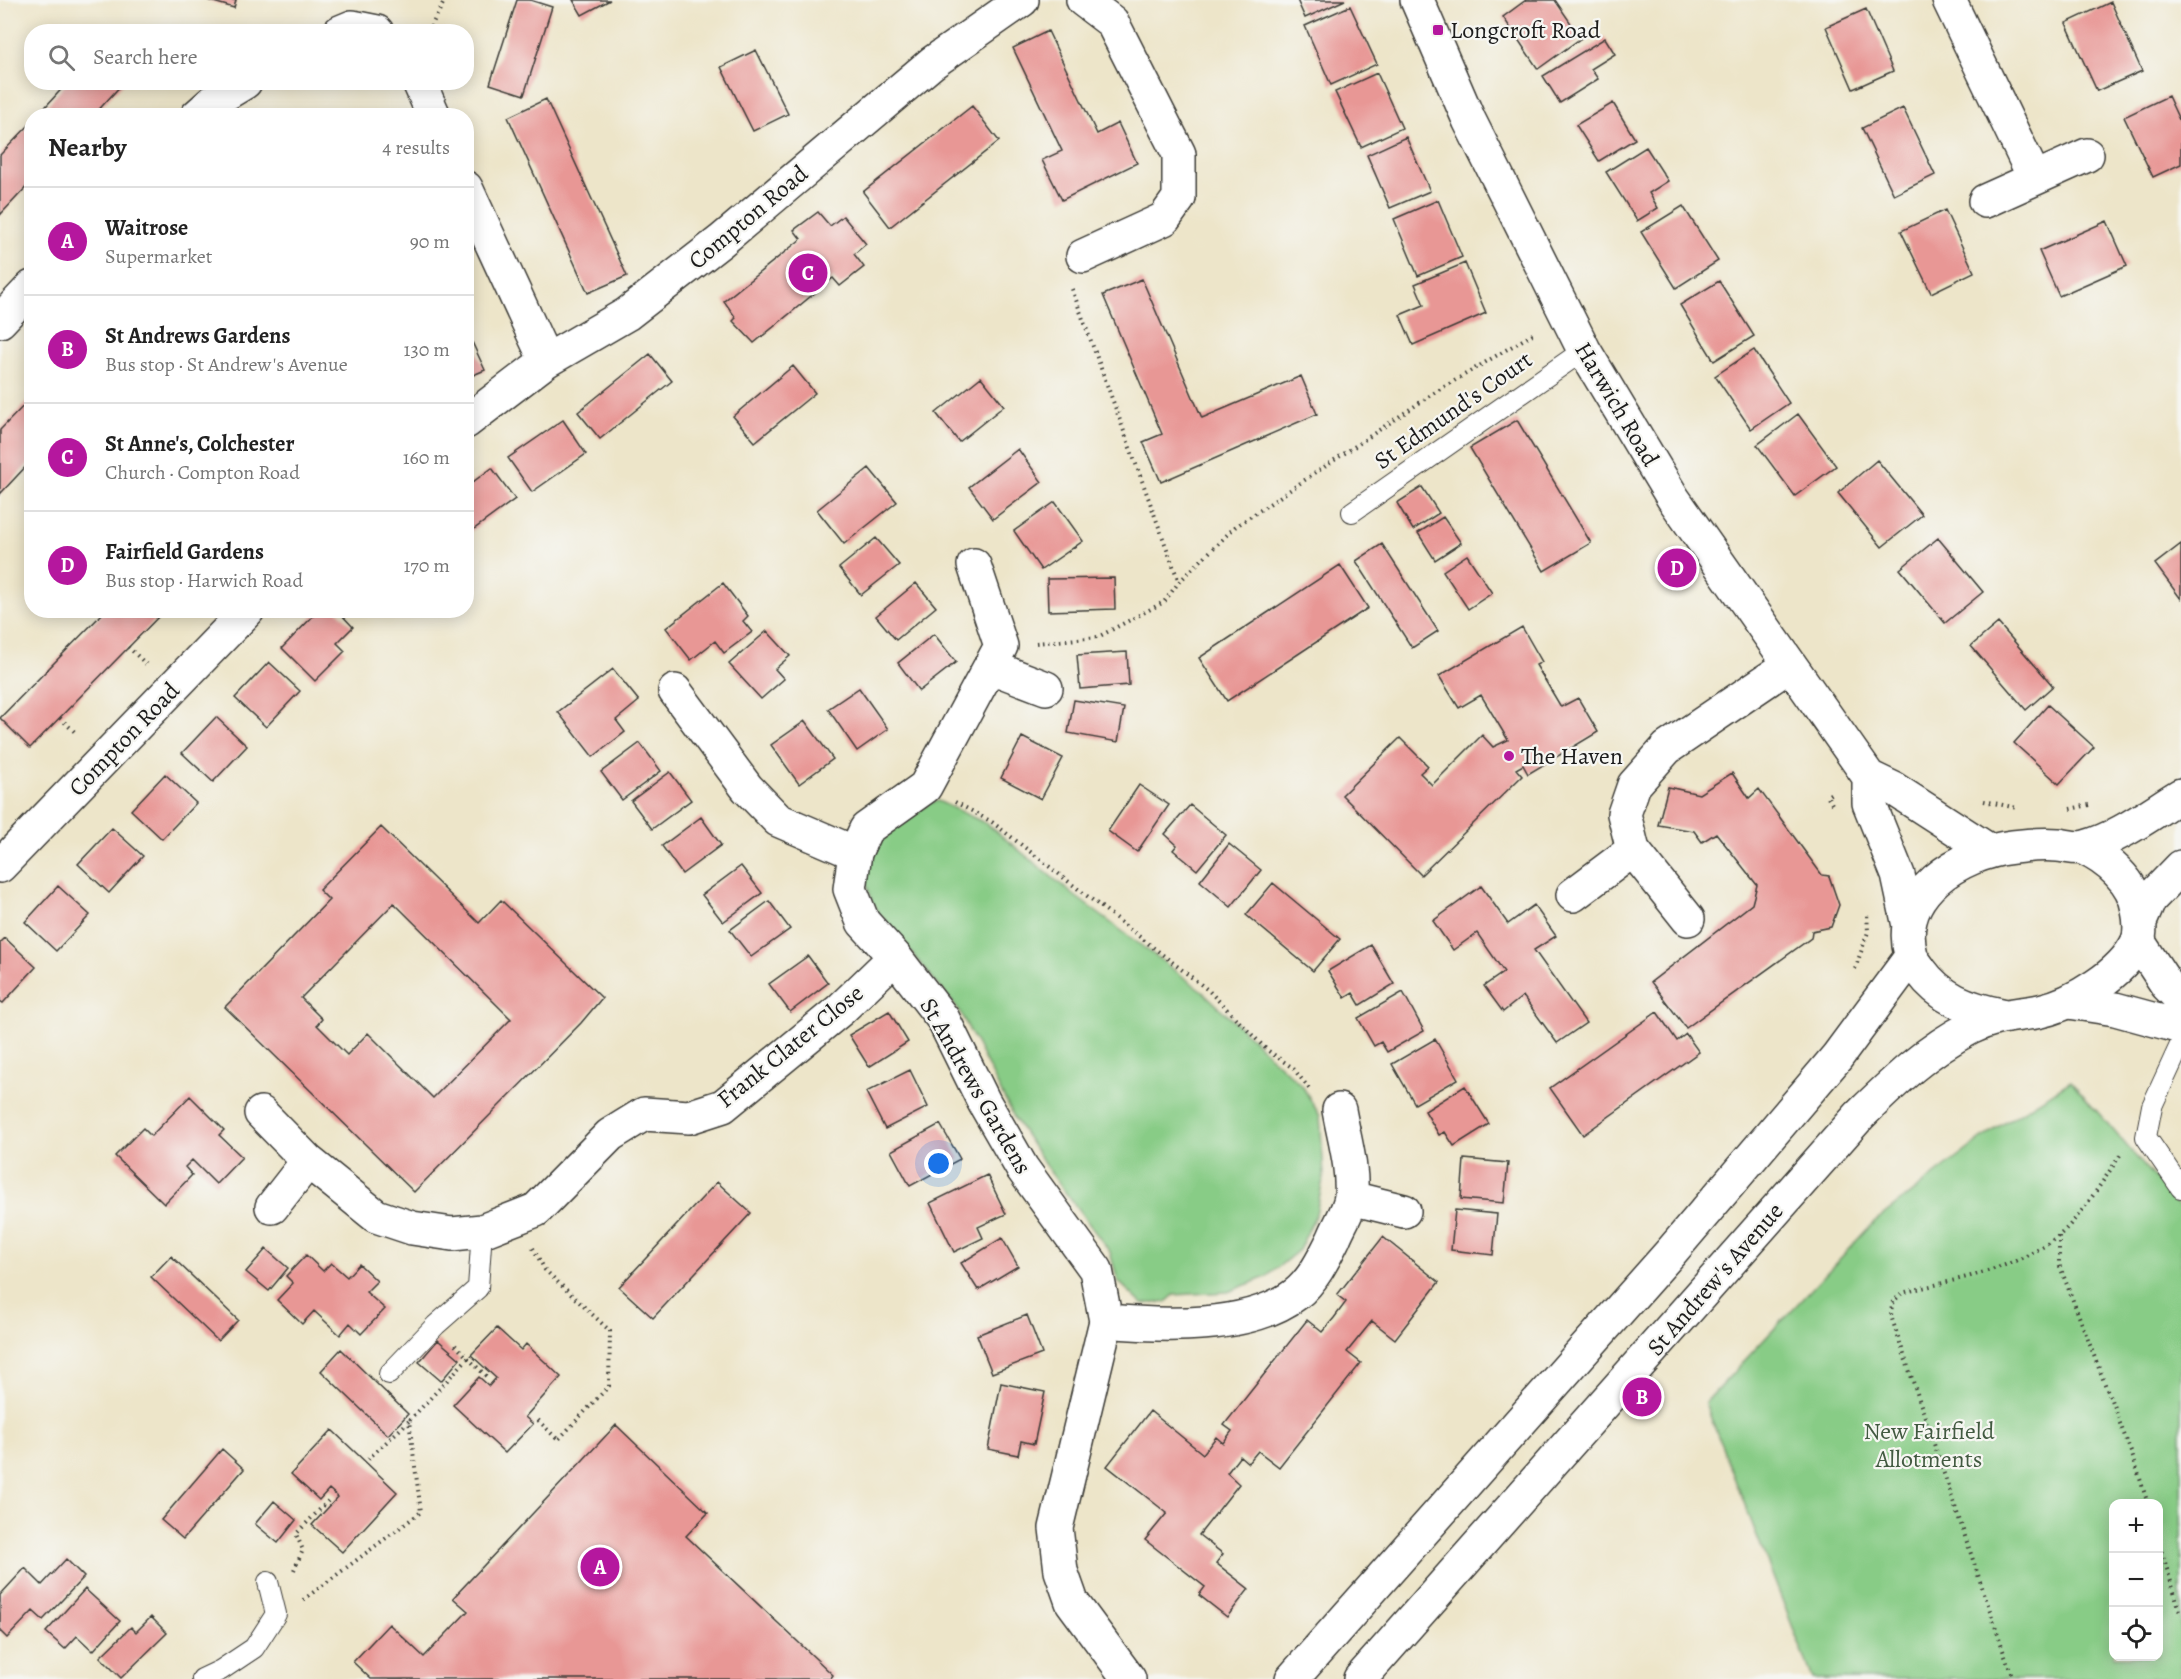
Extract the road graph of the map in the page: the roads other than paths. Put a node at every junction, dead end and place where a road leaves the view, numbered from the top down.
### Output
1 (1023, 0) edge
2 (1083, 0) edge
3 (1417, 0) edge
4 (1949, 0) edge
5 (232, 90) edge
6 (423, 90) edge
7 (206, 108) edge
8 (431, 108) edge
9 (2087, 154) dead end
10 (2034, 177) junction
11 (1985, 201) dead end
12 (474, 205) edge
13 (1076, 268) road end
14 (24, 296) edge
15 (0, 321) edge
16 (1584, 350) junction
17 (546, 361) junction
18 (474, 416) edge
19 (1352, 512) dead end
20 (974, 565) dead end
21 (240, 618) edge
22 (996, 656) junction
23 (1788, 666) junction
24 (1046, 688) dead end
25 (675, 691) dead end
26 (1867, 773) junction
27 (2181, 795) edge
28 (2083, 848) junction
29 (1632, 850) junction
30 (1990, 851) junction
31 (855, 853) junction
32 (0, 867) edge
33 (2181, 867) edge
34 (1573, 895) dead end
35 (1688, 919) dead end
36 (2139, 931) junction
37 (1910, 942) junction
38 (895, 957) junction
39 (2181, 999) edge
40 (2069, 1002) junction
41 (2001, 1015) junction
42 (2181, 1027) edge
43 (2181, 1043) edge
44 (1339, 1110) road end
45 (261, 1113) dead end
46 (308, 1161) junction
47 (2181, 1188) edge
48 (1351, 1198) junction
49 (272, 1207) dead end
50 (1404, 1211) dead end
51 (482, 1231) junction
52 (1106, 1321) junction
53 (389, 1374) dead end
54 (269, 1587) road end
55 (202, 1679) edge
56 (1129, 1679) edge
57 (1292, 1679) edge
58 (1360, 1679) edge

1 - 17 street, Compton Road
2 - 13 street
3 - 16 street, Harwich Road
4 - 10 street
5 - 7 street
6 - 8 street
9 - 10 street
10 - 11 street
12 - 17 street
14 - 15 street
16 - 19 lane, St Edmund's Court
16 - 23 street, Harwich Road
17 - 18 street, Compton Road
20 - 22 street
21 - 32 street, Compton Road
22 - 24 street
22 - 31 street, St Andrews Gardens
23 - 26 street, Harwich Road
23 - 29 street
25 - 31 street
26 - 30 street, Harwich Road
26 - 37 street
27 - 28 street
28 - 30 street
28 - 36 street
29 - 34 street
29 - 35 street
30 - 37 street
31 - 38 street, St Andrews Gardens
33 - 36 street
36 - 39 street
36 - 40 street
37 - 41 street
37 - 57 street
38 - 51 street, Frank Clater Close
38 - 52 street, St Andrews Gardens
40 - 41 street, St Andrew's Avenue
40 - 42 street
41 - 58 street, St Andrew's Avenue
43 - 47 lane
44 - 48 street
45 - 46 street, Frank Clater Close
46 - 49 street
46 - 51 street, Frank Clater Close
48 - 50 street
48 - 52 street
51 - 53 lane
52 - 56 street, St Andrews Gardens
54 - 55 lane

